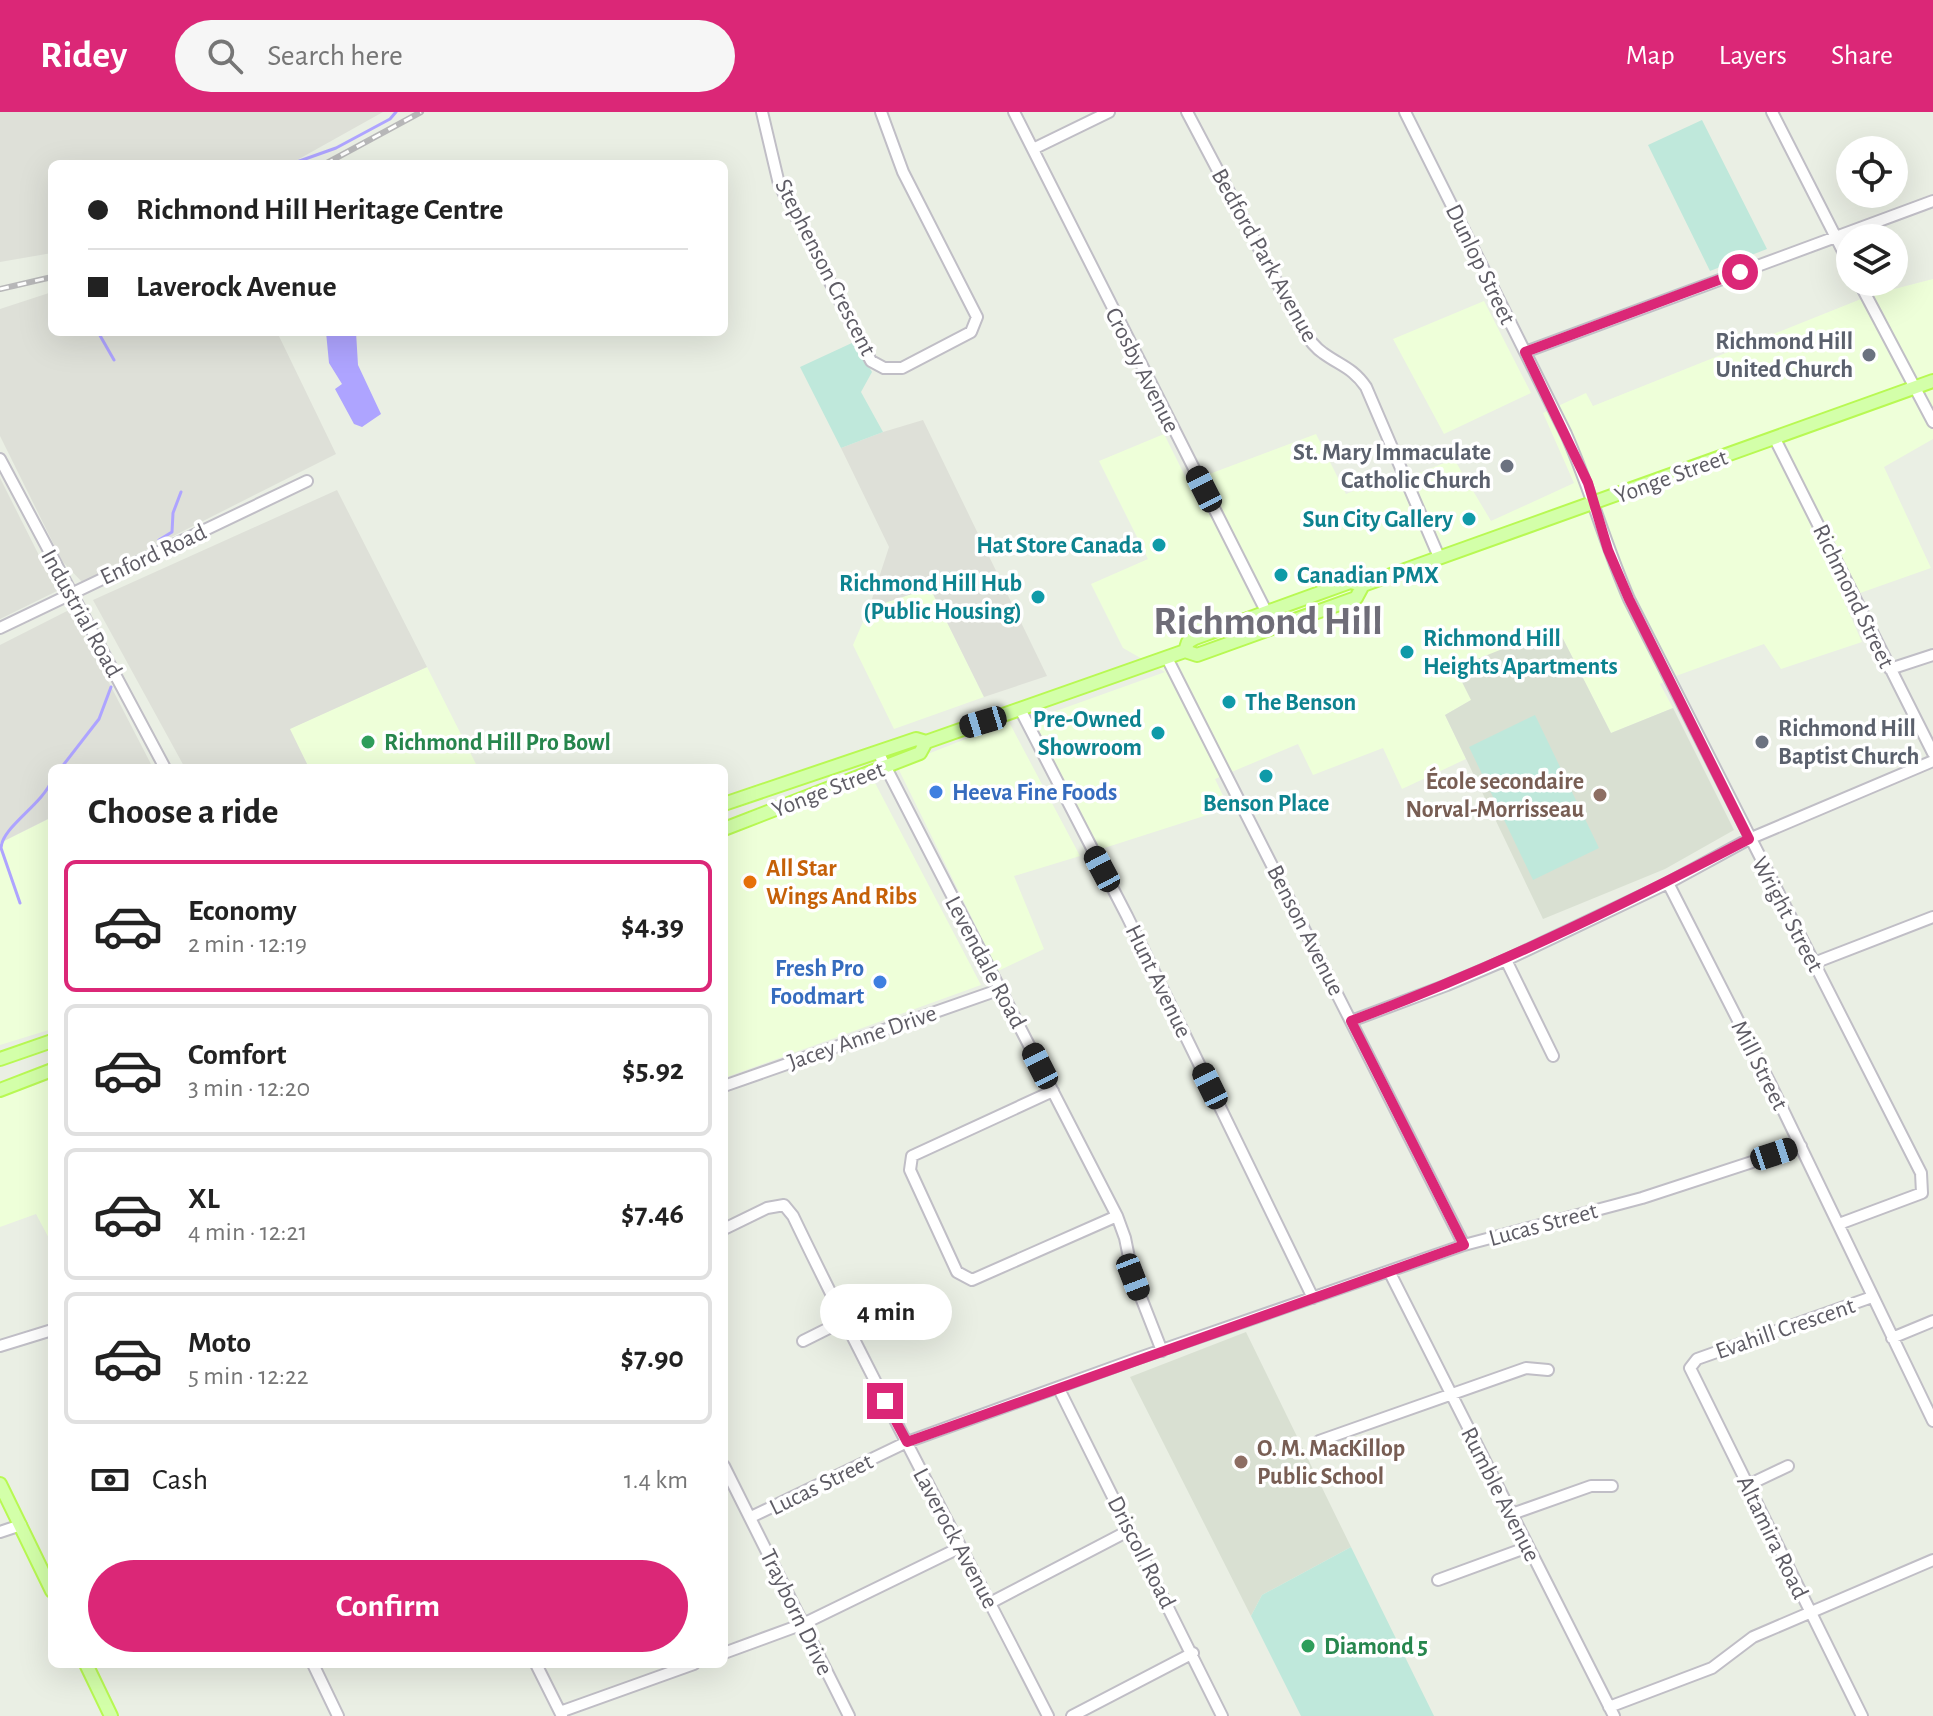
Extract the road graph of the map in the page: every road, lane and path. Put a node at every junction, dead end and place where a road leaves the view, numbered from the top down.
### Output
1 (762, 112) edge
2 (881, 112) edge
3 (1014, 112) edge
4 (1109, 112) edge
5 (1187, 112) edge
6 (1405, 112) edge
7 (1772, 112) edge
8 (1033, 149) junction
9 (1933, 201) edge
10 (1835, 237) junction
11 (1866, 296) edge
12 (1525, 352) junction
13 (1933, 381) edge
14 (1914, 388) junction
15 (1933, 422) edge
16 (1775, 439) junction
17 (0, 459) edge
18 (307, 481) dead end
19 (1593, 504) junction
20 (1439, 557) junction
21 (1363, 585) junction
22 (73, 592) junction
23 (1265, 612) junction
24 (1274, 627) junction
25 (0, 628) edge
26 (1185, 651) junction
27 (1933, 655) edge
28 (1167, 658) junction
29 (1890, 669) junction
30 (1021, 711) junction
31 (926, 742) junction
32 (878, 752) junction
33 (1933, 753) edge
34 (1933, 761) edge
35 (163, 764) edge
36 (885, 767) junction
37 (728, 803) edge
38 (728, 827) edge
39 (1749, 839) junction
40 (1668, 883) junction
41 (1933, 917) edge
42 (1506, 960) junction
43 (1814, 963) junction
44 (1001, 989) junction
45 (1351, 1021) junction
46 (48, 1042) edge
47 (1553, 1056) dead end
48 (0, 1059) edge
49 (48, 1072) edge
50 (728, 1085) edge
51 (0, 1090) edge
52 (1053, 1091) junction
53 (1801, 1146) junction
54 (1117, 1216) junction
55 (1839, 1224) junction
56 (728, 1227) edge
57 (1464, 1245) junction
58 (1389, 1271) junction
59 (1872, 1297) junction
60 (1313, 1298) junction
61 (843, 1321) junction
62 (1933, 1321) edge
63 (48, 1331) edge
64 (1892, 1338) junction
65 (803, 1341) dead end
66 (0, 1346) edge
67 (1162, 1351) junction
68 (1697, 1359) joint
69 (1548, 1370) dead end
70 (1059, 1389) junction
71 (1450, 1393) junction
72 (1933, 1421) edge
73 (1319, 1441) dead end
74 (907, 1442) junction
75 (1788, 1466) dead end
76 (728, 1474) edge
77 (0, 1484) edge
78 (1748, 1485) junction
79 (1612, 1486) dead end
80 (1512, 1514) junction
81 (751, 1517) junction
82 (21, 1525) junction
83 (1130, 1530) junction
84 (0, 1532) edge
85 (1528, 1547) junction
86 (959, 1548) junction
87 (1933, 1560) edge
88 (1438, 1580) dead end
89 (48, 1582) edge
90 (990, 1603) junction
91 (1809, 1612) junction
92 (803, 1624) junction
93 (728, 1652) edge
94 (1193, 1653) junction
95 (88, 1668) edge
96 (315, 1668) edge
97 (538, 1668) edge
98 (682, 1668) edge
99 (1612, 1711) edge
100 (561, 1714) edge
101 (111, 1716) edge
102 (338, 1716) edge
103 (849, 1716) edge
104 (1048, 1716) edge
105 (1072, 1716) edge
106 (1222, 1716) edge
107 (1862, 1716) edge

1 - 2 street, Stephenson Crescent
3 - 8 street, Crosby Avenue
4 - 8 street
5 - 20 street, Bedford Park Avenue
6 - 12 street, Dunlop Street
7 - 10 street
8 - 23 street, Crosby Avenue
9 - 10 street
10 - 12 street
11 - 14 street
12 - 19 street, Dunlop Street
13 - 14 main road, Yonge Street
14 - 15 street
14 - 16 main road, Yonge Street
16 - 19 main road, Yonge Street
16 - 29 street, Richmond Street
17 - 22 street, Industrial Road
18 - 22 street, Enford Road
19 - 20 main road, Yonge Street
19 - 39 street, Wright Street
20 - 21 main road, Yonge Street
21 - 23 main road, Yonge Street
21 - 24 main road, Yonge Street
22 - 25 street, Enford Road
22 - 35 street, Industrial Road
23 - 24 street, Crosby Avenue
23 - 26 main road, Yonge Street
24 - 26 main road, Yonge Street
26 - 28 main road, Yonge Street
27 - 29 street
28 - 30 main road, Yonge Street
28 - 45 street, Benson Avenue
29 - 33 street, Richmond Street
30 - 31 main road, Yonge Street
30 - 60 street, Hunt Avenue
31 - 32 main road, Yonge Street
31 - 36 main road, Yonge Street
32 - 36 street, Levendale Road
32 - 37 main road, Yonge Street
34 - 39 street
36 - 38 main road, Yonge Street
36 - 44 street, Levendale Road
39 - 40 street
39 - 43 street, Wright Street
40 - 42 street
40 - 53 street, Mill Street
41 - 43 street
42 - 45 street
42 - 47 street
43 - 55 street, Wright Street
44 - 50 street, Jacey Anne Drive
44 - 52 street, Levendale Road
45 - 57 street, Benson Avenue
46 - 48 main road
49 - 51 main road
52 - 54 street, Levendale Road
52 - 54 street
53 - 55 street, Mill Street
53 - 57 street, Lucas Street
54 - 67 street, Levendale Road
55 - 59 street, Mill Street
56 - 61 street, Laverock Avenue
57 - 58 street, Lucas Street
58 - 60 street, Lucas Street
58 - 71 street, Rumble Avenue
59 - 64 street, Mill Street
59 - 68 street, Evahill Crescent
60 - 67 street, Lucas Street
61 - 65 street
61 - 74 street, Laverock Avenue
62 - 64 street
63 - 66 street
64 - 72 street, Mill Street
67 - 70 street, Lucas Street
68 - 78 street, Altamira Road
69 - 71 street
70 - 74 street, Lucas Street
70 - 83 street, Driscoll Road
71 - 73 street
71 - 80 street, Rumble Avenue
74 - 81 street, Lucas Street
74 - 86 street, Laverock Avenue
75 - 78 street
76 - 81 street, Trayborn Drive
77 - 82 main road
78 - 91 street, Altamira Road
79 - 80 street
80 - 85 street, Rumble Avenue
81 - 92 street, Trayborn Drive
82 - 84 street
82 - 89 main road
83 - 90 street
83 - 94 street, Driscoll Road
85 - 88 street
85 - 99 street, Rumble Avenue
86 - 90 street, Laverock Avenue
86 - 92 street
87 - 91 street
90 - 104 street, Laverock Avenue
91 - 99 street
91 - 107 street, Altamira Road
92 - 93 street
92 - 103 street, Trayborn Drive
94 - 105 street
94 - 106 street, Driscoll Road
95 - 101 main road
96 - 102 street
97 - 100 street
98 - 100 street

